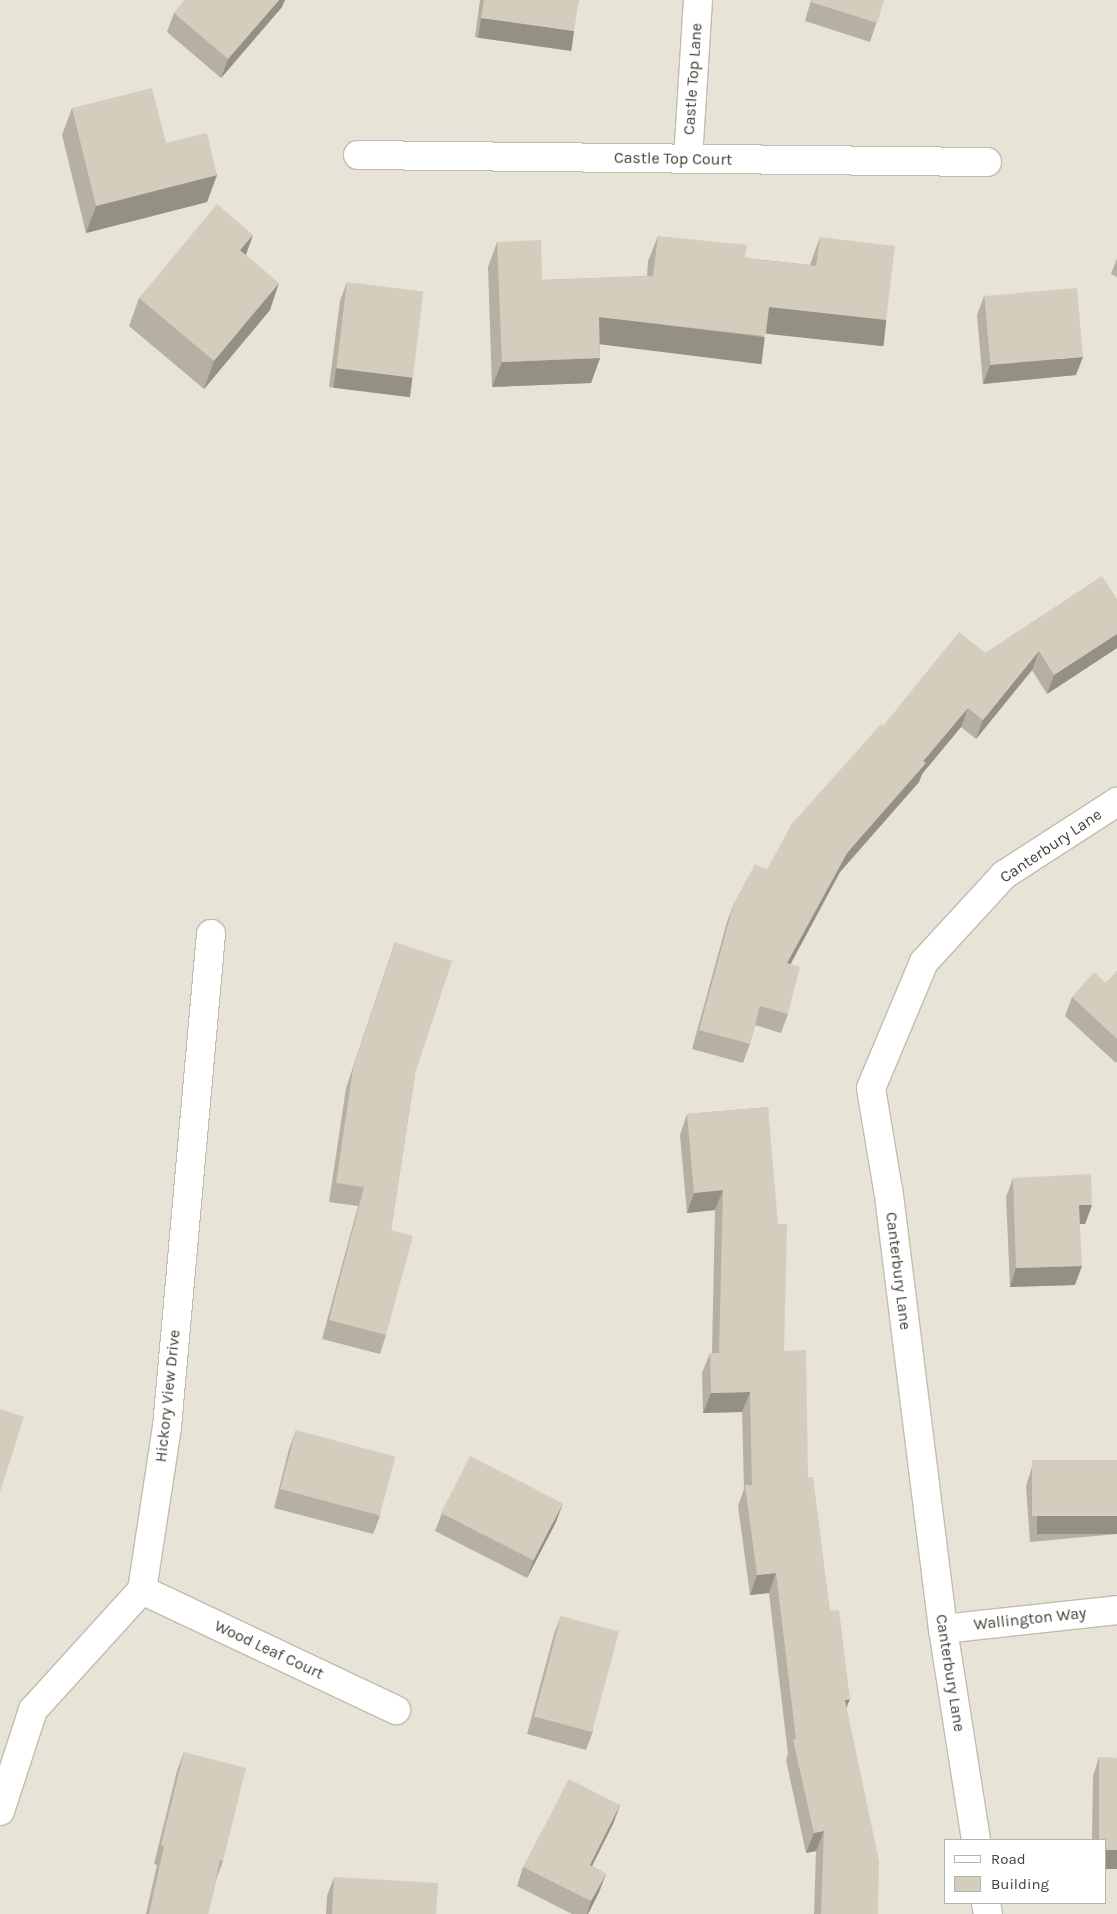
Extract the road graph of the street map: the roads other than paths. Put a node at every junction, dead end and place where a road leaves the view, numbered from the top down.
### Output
1 (698, 0) edge
2 (358, 155) dead end
3 (688, 159) junction
4 (988, 162) dead end
5 (1117, 802) edge
6 (211, 934) dead end
7 (142, 1590) junction
8 (1117, 1610) edge
9 (942, 1628) junction
10 (396, 1710) dead end
11 (0, 1811) edge
12 (976, 1839) edge

1 - 3 street, Castle Top Lane
2 - 3 street, Castle Top Court
3 - 4 street, Castle Top Court
5 - 9 street, Canterbury Lane
6 - 7 street, Hickory View Drive
7 - 10 street, Wood Leaf Court
7 - 11 street
8 - 9 street, Wallington Way
9 - 12 street, Canterbury Lane

